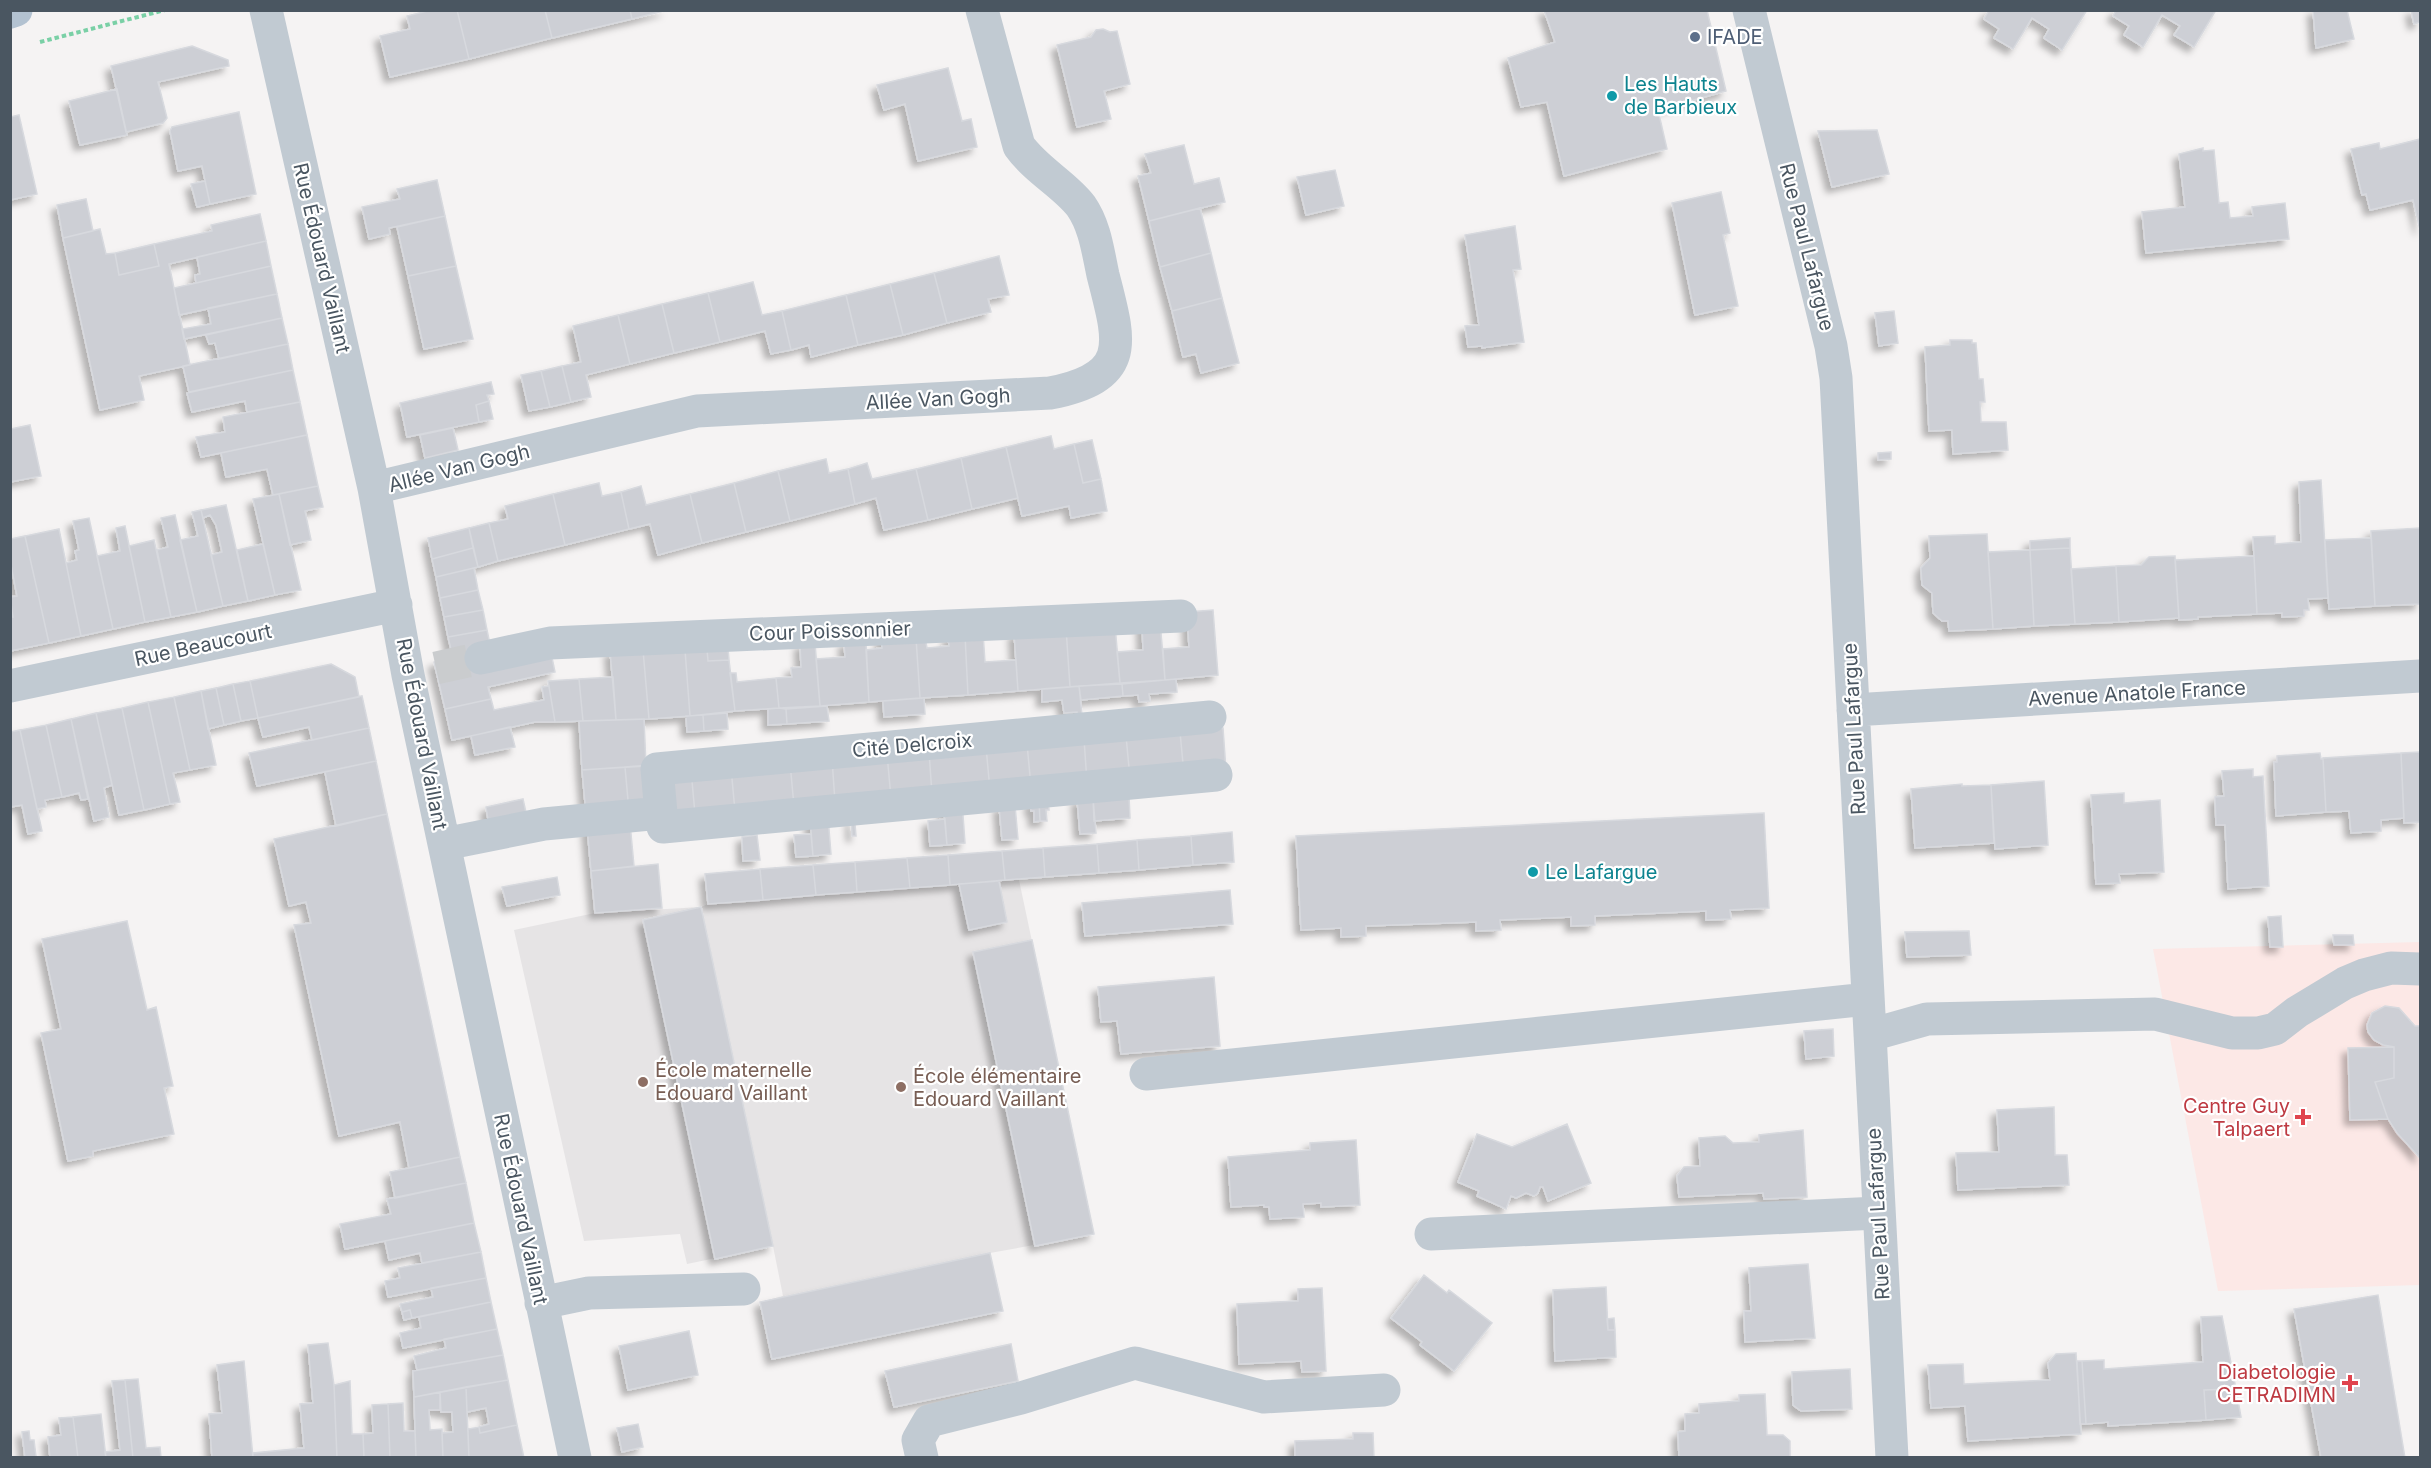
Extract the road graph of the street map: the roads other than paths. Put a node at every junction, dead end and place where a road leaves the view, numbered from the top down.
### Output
1 (16, 10) edge
2 (266, 10) edge
3 (982, 10) edge
4 (1749, 10) edge
5 (10, 12) edge
6 (374, 488) junction
7 (396, 604) junction
8 (1181, 616) dead end
9 (481, 658) tunnel mouth
10 (2421, 676) edge
11 (10, 686) edge
12 (1853, 710) junction
13 (1210, 717) dead end
14 (1216, 775) dead end
15 (661, 813) junction
16 (444, 844) junction
17 (2421, 969) edge
18 (1868, 999) junction
19 (1870, 1035) junction
20 (1146, 1074) dead end
21 (1878, 1213) junction
22 (1431, 1234) dead end
23 (744, 1289) dead end
24 (541, 1303) junction
25 (1383, 1390) dead end
26 (575, 1458) edge
27 (922, 1458) edge
28 (1892, 1458) edge

1 - 5 main road
2 - 6 street, Rue Édouard Vaillant
3 - 6 street, Allée Van Gogh
4 - 12 street, Rue Paul Lafargue
6 - 7 street, Rue Édouard Vaillant
7 - 11 street, Rue Beaucourt
7 - 16 street, Rue Édouard Vaillant
8 - 9 street, Cour Poissonnier
10 - 12 street, Avenue Anatole France
12 - 18 street, Rue Paul Lafargue
13 - 15 street, Cité Delcroix
14 - 15 street
15 - 16 street
16 - 24 street, Rue Édouard Vaillant
17 - 19 street
18 - 19 street, Rue Paul Lafargue
18 - 20 street
19 - 21 street, Rue Paul Lafargue
21 - 22 street
21 - 28 street, Rue Paul Lafargue
23 - 24 street
24 - 26 street, Rue Édouard Vaillant
25 - 27 street

